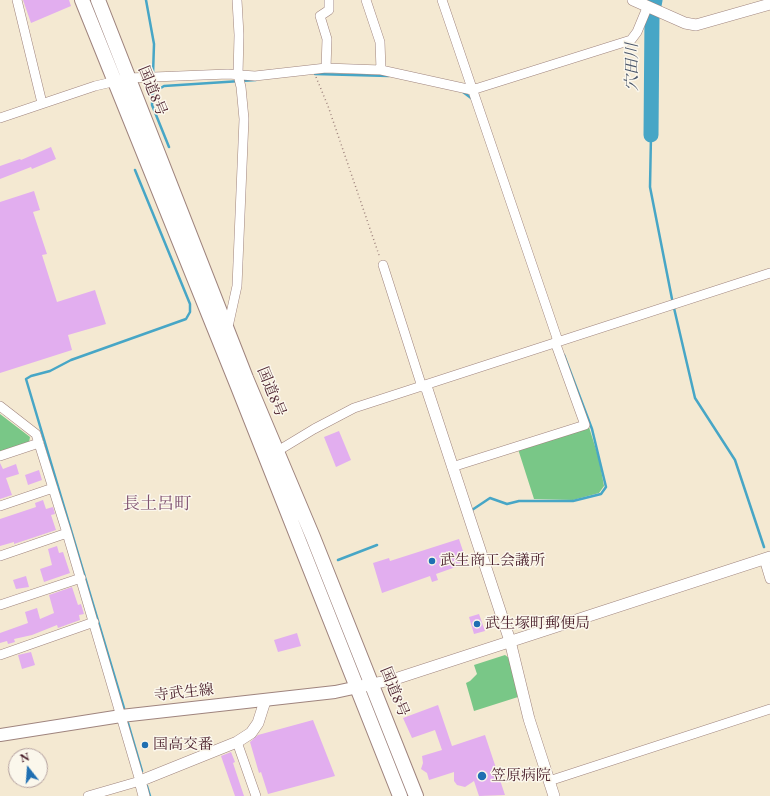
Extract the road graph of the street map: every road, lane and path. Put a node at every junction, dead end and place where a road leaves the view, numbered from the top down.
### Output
1 (17, 0) edge
2 (82, 0) edge
3 (98, 0) edge
4 (237, 0) edge
5 (366, 0) edge
6 (442, 0) edge
7 (633, 0) edge
8 (332, 1) edge
9 (770, 4) edge
10 (647, 8) junction
11 (326, 68) junction
12 (312, 69) junction
13 (381, 70) junction
14 (238, 75) junction
15 (129, 78) junction
16 (114, 81) junction
17 (472, 90) junction
18 (42, 103) junction
19 (0, 118) edge
20 (383, 265) joint
21 (770, 273) edge
22 (228, 327) junction
23 (556, 341) junction
24 (424, 387) junction
25 (0, 406) edge
26 (39, 443) junction
27 (276, 452) junction
28 (0, 456) edge
29 (452, 467) junction
30 (53, 488) junction
31 (0, 506) edge
32 (68, 533) junction
33 (0, 556) edge
34 (767, 558) edge
35 (81, 578) junction
36 (770, 579) edge
37 (0, 606) edge
38 (94, 622) junction
39 (510, 641) junction
40 (0, 655) edge
41 (372, 684) junction
42 (356, 688) junction
43 (265, 701) junction
44 (770, 709) edge
45 (121, 716) junction
46 (0, 735) edge
47 (237, 742) junction
48 (140, 781) junction
49 (549, 781) junction
50 (88, 796) edge
51 (144, 796) edge
52 (256, 796) edge
53 (400, 796) edge
54 (416, 796) edge
55 (554, 796) edge

1 - 18 street
2 - 16 highway, 国道8号
3 - 15 highway, 国道8号
4 - 14 street
5 - 13 street
6 - 17 street
7 - 10 street
8 - 11 street
9 - 10 street
10 - 17 street
11 - 12 street
11 - 13 street
12 - 14 street
12 - 20 path
13 - 17 street
14 - 15 street
14 - 22 street
15 - 16 street
15 - 22 highway, 国道8号
16 - 18 street
16 - 42 highway, 国道8号
17 - 23 street
18 - 19 street
20 - 24 street
21 - 23 street
22 - 27 highway, 国道8号
23 - 24 street
23 - 29 street
24 - 27 street
24 - 29 street
25 - 26 street
26 - 28 street
26 - 30 street
27 - 41 highway, 国道8号
29 - 39 street
30 - 31 street
30 - 32 street
32 - 33 street
32 - 35 street
34 - 36 street
34 - 39 street
35 - 37 street
35 - 38 street
38 - 40 street
38 - 45 street
39 - 41 street
39 - 49 street
41 - 42 main road, 寺武生線
41 - 54 highway, 国道8号
42 - 43 main road, 寺武生線
42 - 53 highway, 国道8号
43 - 45 main road, 寺武生線
43 - 47 street
44 - 49 street
45 - 46 main road, 寺武生線
45 - 48 street
47 - 48 street
47 - 52 street
48 - 50 street
48 - 51 street
49 - 55 street

